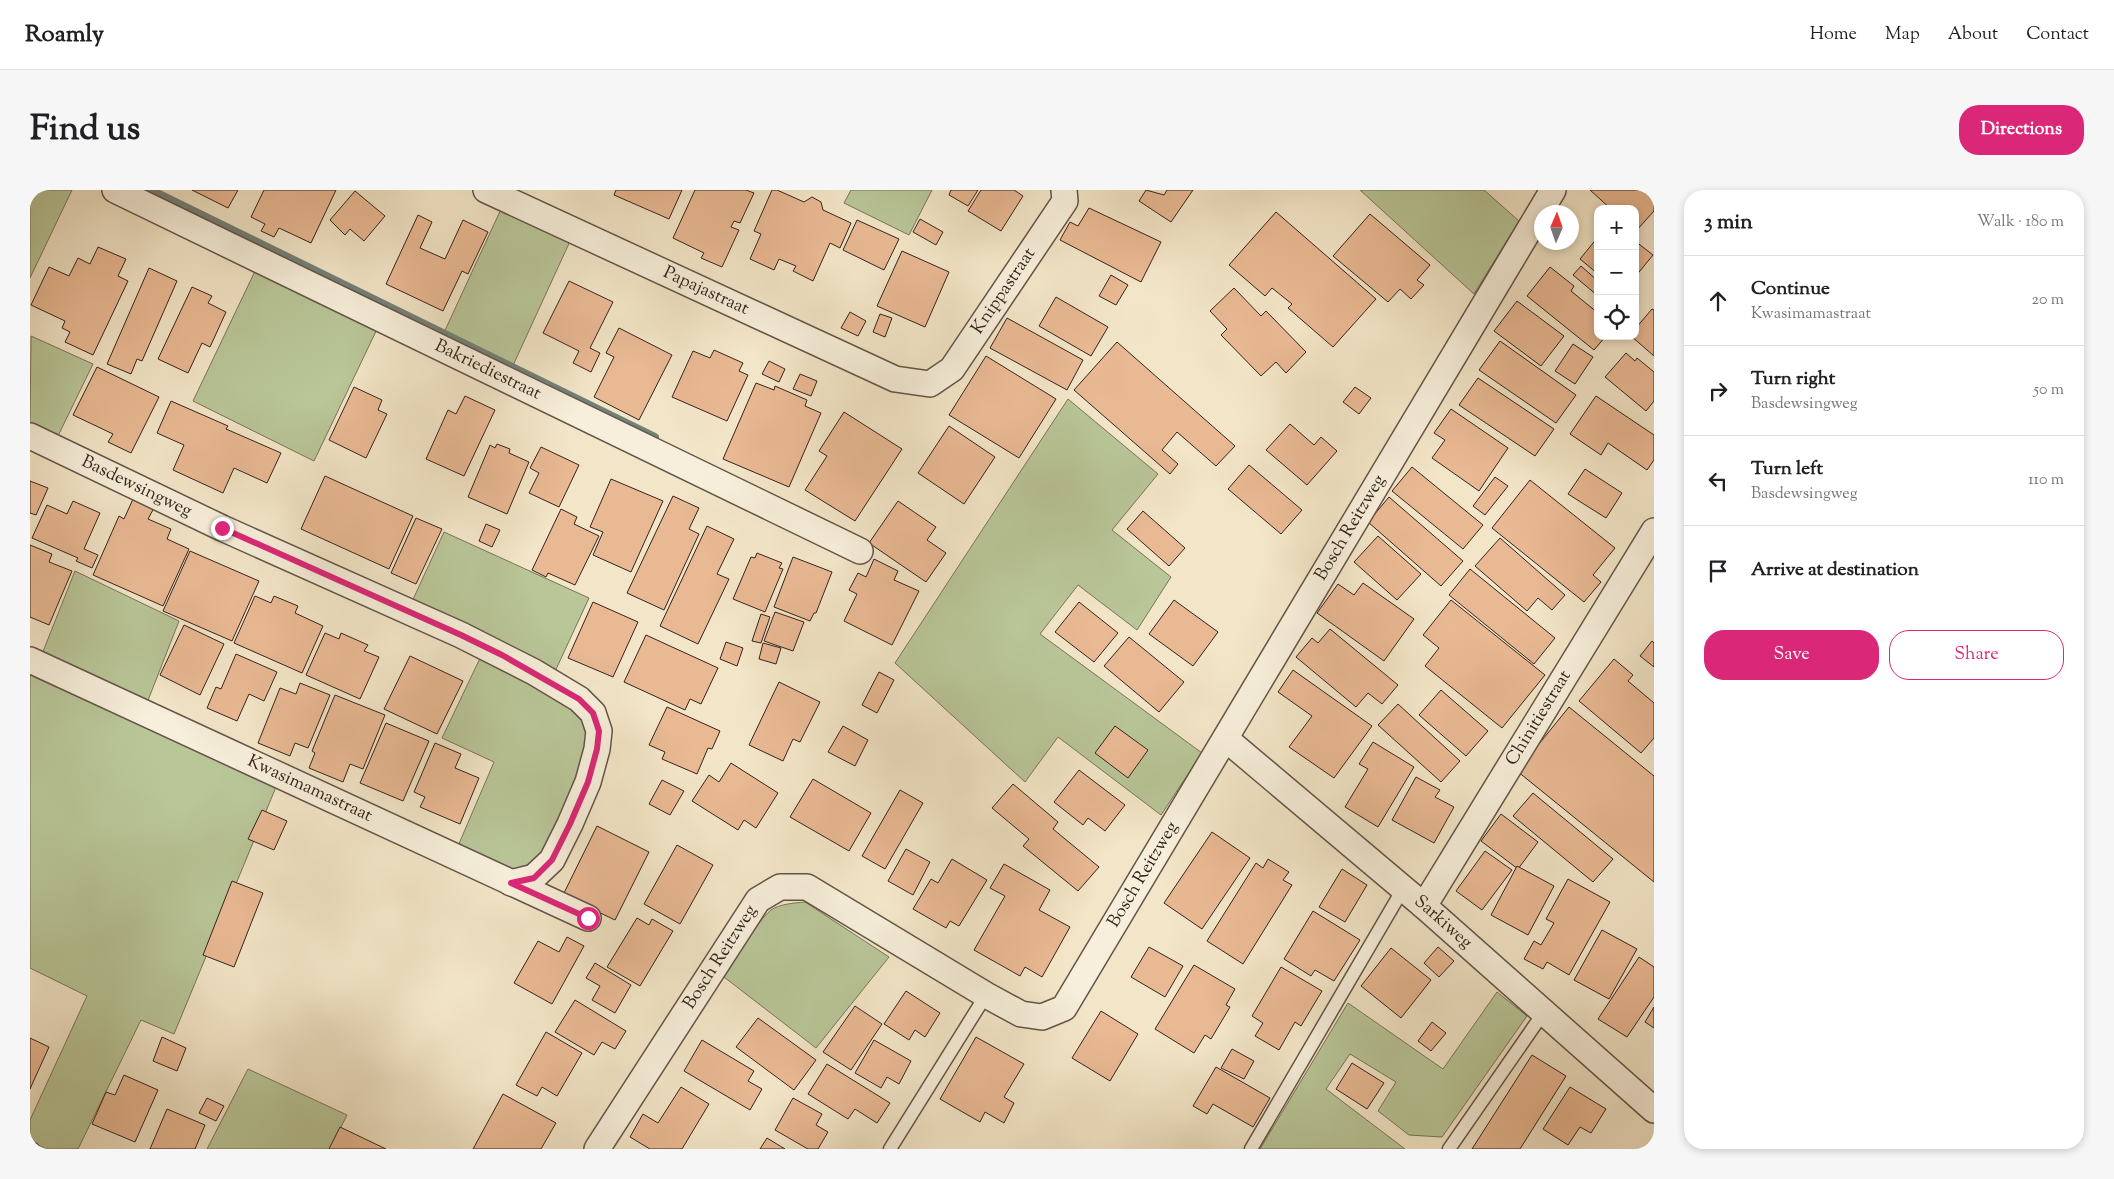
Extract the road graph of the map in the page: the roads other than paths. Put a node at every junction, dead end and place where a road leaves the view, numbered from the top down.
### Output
1 (114, 190) edge
2 (486, 190) edge
3 (1064, 190) edge
4 (1553, 190) edge
5 (930, 384) joint
6 (30, 436) edge
7 (1654, 531) edge
8 (860, 551) dead end
9 (30, 660) edge
10 (1226, 739) junction
11 (511, 883) junction
12 (1403, 889) junction
13 (1424, 906) junction
14 (588, 918) dead end
15 (986, 995) junction
16 (1544, 1012) junction
17 (1654, 1110) edge
18 (597, 1149) edge
19 (890, 1149) edge
20 (1251, 1149) edge
21 (1449, 1149) edge

1 - 8 street, Bakriediestraat
2 - 5 street, Papajastraat
3 - 5 street, Knippastraat
4 - 10 street, Bosch Reitzweg
6 - 11 street, Basdewsingweg
7 - 13 street, Chinitiestraat
9 - 11 street, Kwasimamastraat
10 - 12 street, Sarkiweg
10 - 15 street, Bosch Reitzweg
11 - 14 street, Kwasimamastraat
12 - 13 street, Sarkiweg
12 - 20 lane
13 - 16 street, Sarkiweg
15 - 18 street, Bosch Reitzweg
15 - 19 lane
16 - 17 street, Sarkiweg
16 - 21 lane

